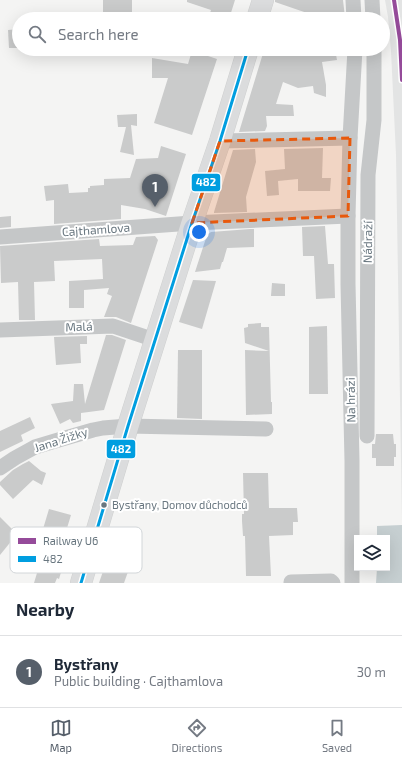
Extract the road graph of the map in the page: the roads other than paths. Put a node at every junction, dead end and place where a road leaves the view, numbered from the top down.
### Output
1 (263, 0) edge
2 (353, 0) edge
3 (372, 0) edge
4 (259, 12) edge
5 (354, 12) edge
6 (373, 12) edge
7 (246, 56) edge
8 (354, 56) edge
9 (374, 56) edge
10 (350, 138) junction
11 (220, 141) junction
12 (348, 216) junction
13 (192, 223) junction
14 (0, 237) edge
15 (0, 330) edge
16 (155, 340) junction
17 (128, 426) junction
18 (266, 429) dead end
19 (367, 436) dead end
20 (0, 468) edge
21 (98, 527) edge
22 (84, 573) edge
23 (81, 583) edge
24 (291, 583) edge
25 (333, 583) edge
26 (352, 583) edge

1 - 4 street
2 - 5 street
3 - 6 street
7 - 11 street
8 - 10 street, Na hrázi
9 - 19 street, Nádraží
10 - 11 street
10 - 12 street, Na hrázi
11 - 13 street
12 - 13 street
12 - 26 street, Na hrázi
13 - 14 street, Cajthamlova
13 - 16 street
15 - 16 street, Malá
16 - 17 street
17 - 18 street, Jana Žižky
17 - 20 street, Jana Žižky
17 - 21 street
22 - 23 street
24 - 25 street

